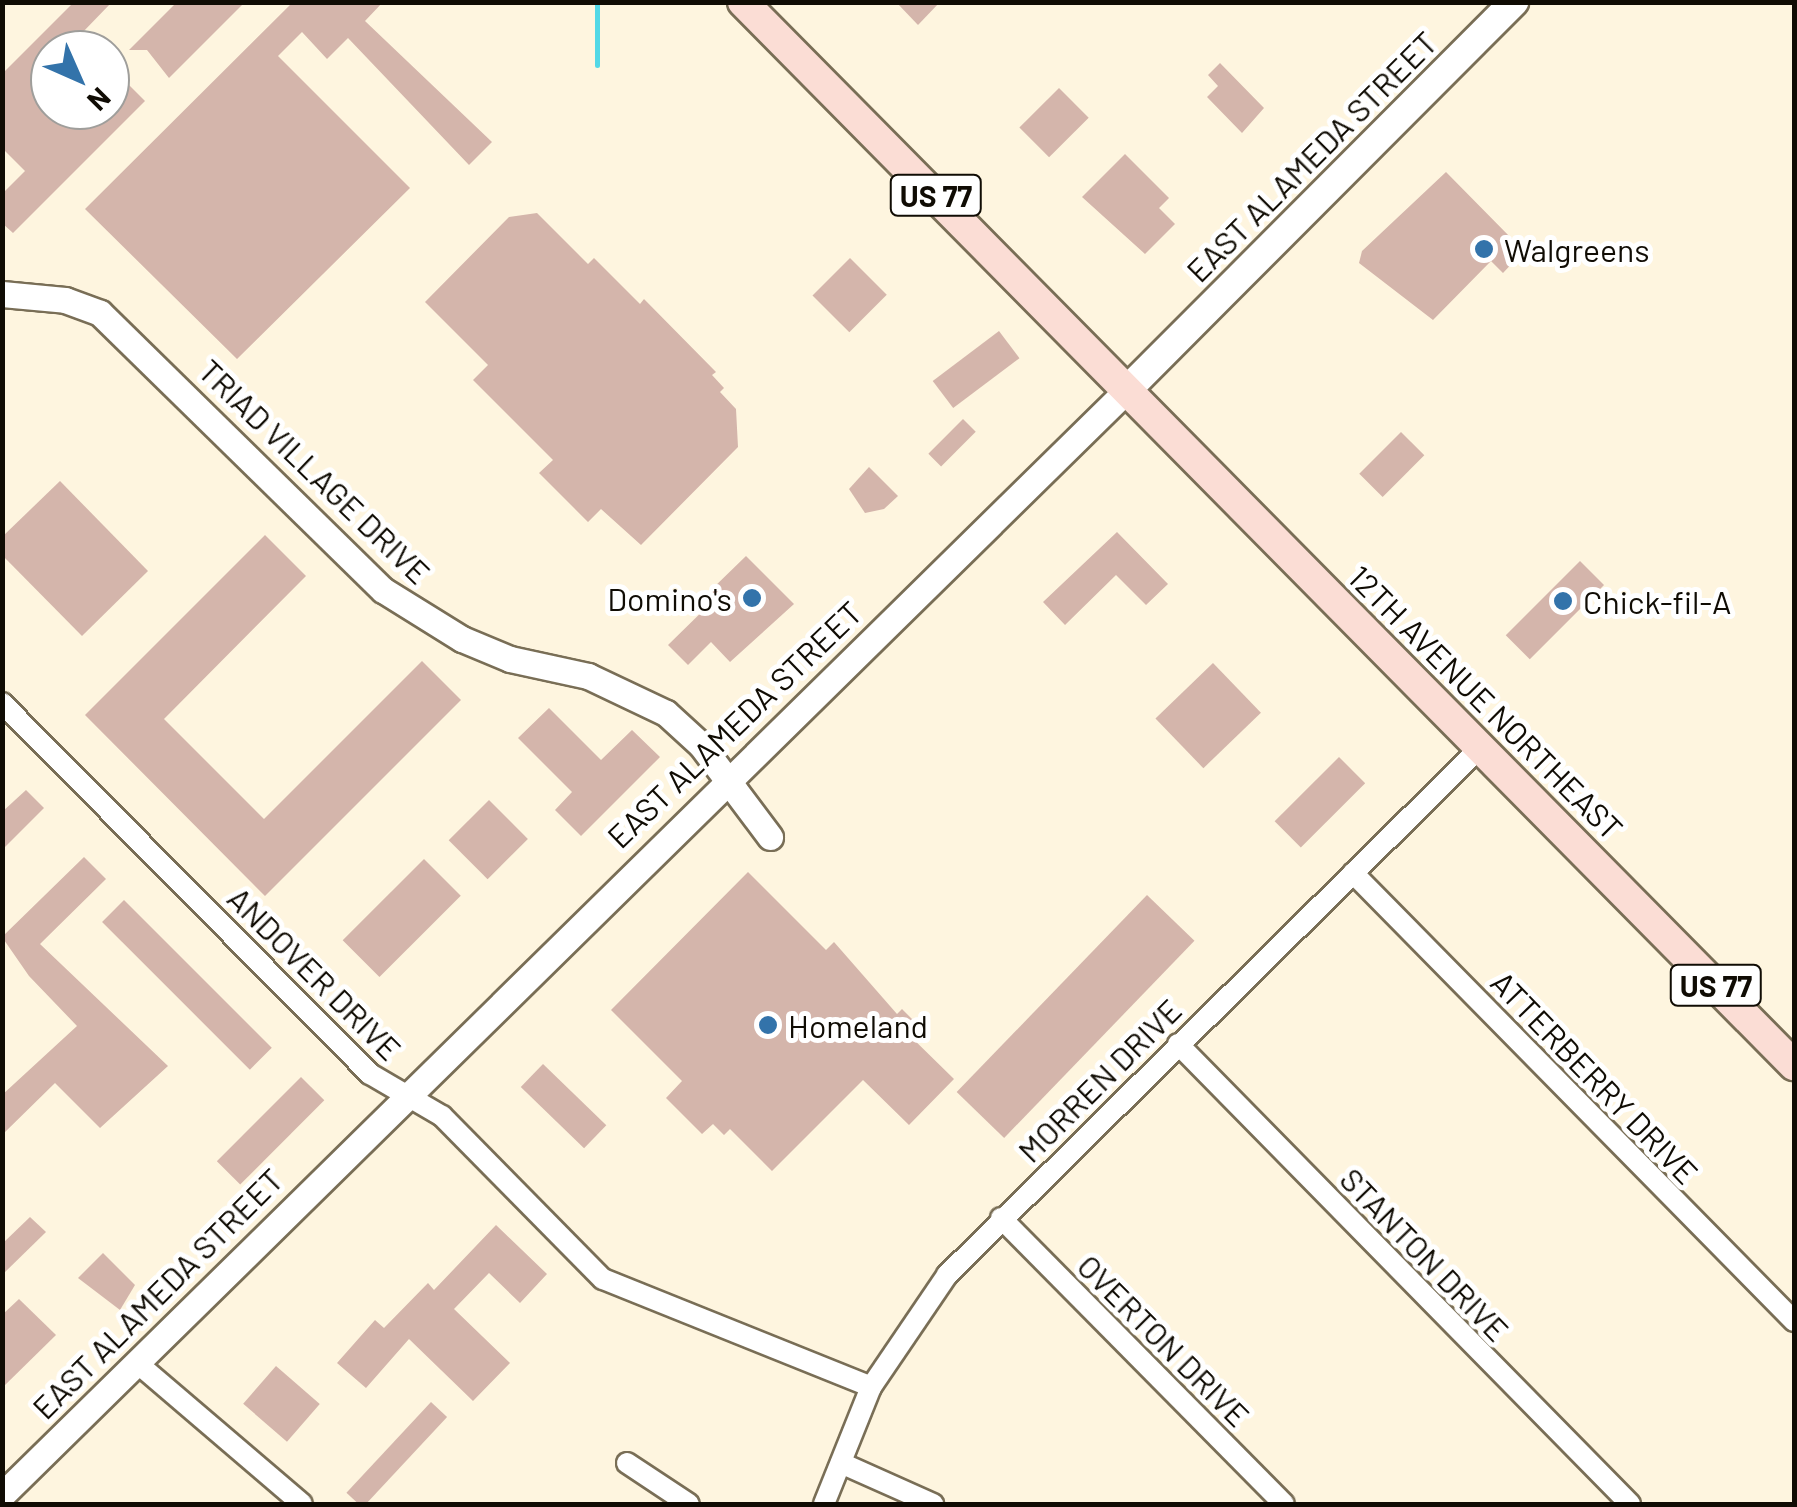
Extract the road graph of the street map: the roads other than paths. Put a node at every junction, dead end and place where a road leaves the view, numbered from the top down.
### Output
1 (743, 2) edge
2 (1514, 2) edge
3 (2, 294) edge
4 (1128, 388) junction
5 (2, 702) edge
6 (1481, 746) junction
7 (728, 778) junction
8 (770, 836) dead end
9 (1353, 873) junction
10 (1178, 1044) junction
11 (1794, 1065) edge
12 (404, 1098) junction
13 (1001, 1218) junction
14 (1794, 1322) edge
15 (136, 1362) junction
16 (871, 1388) junction
17 (627, 1463) dead end
18 (841, 1463) junction
19 (2, 1495) edge
20 (302, 1504) edge
21 (689, 1504) edge
22 (824, 1504) edge
23 (933, 1504) edge
24 (1284, 1504) edge
25 (1630, 1504) edge

1 - 4 main road, US 77
2 - 4 main road, EAST ALAMEDA STREET
3 - 7 street, TRIAD VILLAGE DRIVE
4 - 6 main road, 12TH AVENUE NORTHEAST / US 77
4 - 7 street, EAST ALAMEDA STREET
5 - 12 street, ANDOVER DRIVE
6 - 9 street, MORREN DRIVE
6 - 11 main road, 12TH AVENUE NORTHEAST / US 77
7 - 8 street, TRIAD VILLAGE DRIVE
7 - 12 street, EAST ALAMEDA STREET
9 - 10 street, MORREN DRIVE
9 - 14 street, ATTERBERRY DRIVE
10 - 13 street, MORREN DRIVE
10 - 25 street, STANTON DRIVE
12 - 15 street, EAST ALAMEDA STREET
12 - 16 street, ANDOVER DRIVE
13 - 16 street, MORREN DRIVE
13 - 24 street, OVERTON DRIVE
15 - 19 street, EAST ALAMEDA STREET
15 - 20 street
16 - 18 street, MORREN DRIVE
17 - 21 street
18 - 22 street, MORREN DRIVE
18 - 23 street

